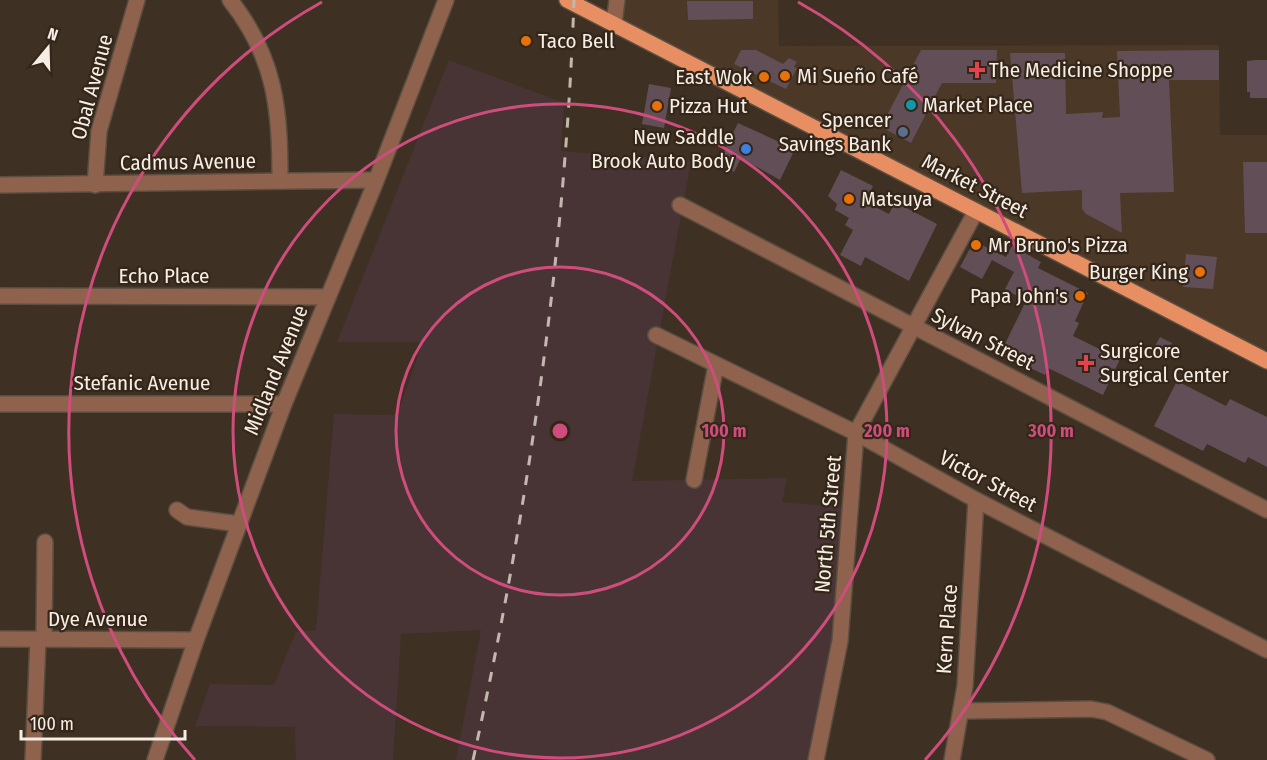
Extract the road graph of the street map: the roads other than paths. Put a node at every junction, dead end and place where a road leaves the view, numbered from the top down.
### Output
1 (137, 0) edge
2 (230, 0) edge
3 (446, 0) edge
4 (567, 0) edge
5 (617, 0) edge
6 (614, 24) junction
7 (376, 180) junction
8 (280, 181) junction
9 (0, 185) edge
10 (95, 185) junction
11 (680, 205) dead end
12 (976, 211) junction
13 (0, 296) edge
14 (328, 297) junction
15 (915, 327) junction
16 (656, 335) dead end
17 (1267, 361) edge
18 (716, 365) junction
19 (0, 404) edge
20 (284, 404) junction
21 (856, 433) junction
22 (694, 480) dead end
23 (976, 500) junction
24 (177, 510) dead end
25 (1267, 510) edge
26 (239, 524) junction
27 (45, 542) dead end
28 (0, 639) edge
29 (41, 639) junction
30 (196, 640) junction
31 (1267, 650) edge
32 (962, 711) junction
33 (33, 760) edge
34 (155, 760) edge
35 (816, 760) edge
36 (952, 760) edge
37 (1207, 760) edge

1 - 10 street, Obal Avenue
2 - 8 street
3 - 7 street, Midland Avenue
4 - 6 main road, Market Street
5 - 6 street
6 - 12 main road, Market Street
7 - 8 street, Cadmus Avenue
7 - 14 street, Midland Avenue
8 - 10 street, Cadmus Avenue
9 - 10 street, Cadmus Avenue
11 - 15 street, Sylvan Street
12 - 15 street, North 5th Street
12 - 17 main road, Market Street
13 - 14 street, Echo Place
14 - 20 street, Midland Avenue
15 - 21 street, North 5th Street
15 - 25 street, Sylvan Street
16 - 18 street, Victor Street
18 - 21 street, Victor Street
18 - 22 street
19 - 20 street, Stefanic Avenue
20 - 26 street, Midland Avenue
21 - 23 street, Victor Street
21 - 35 street, North 5th Street
23 - 31 street, Victor Street
23 - 32 street, Kern Place
24 - 26 street
26 - 30 street, Midland Avenue
27 - 29 street
28 - 29 street, Dye Avenue
29 - 30 street, Dye Avenue
29 - 33 street
30 - 34 street, Midland Avenue
32 - 36 street, Kern Place
32 - 37 street

